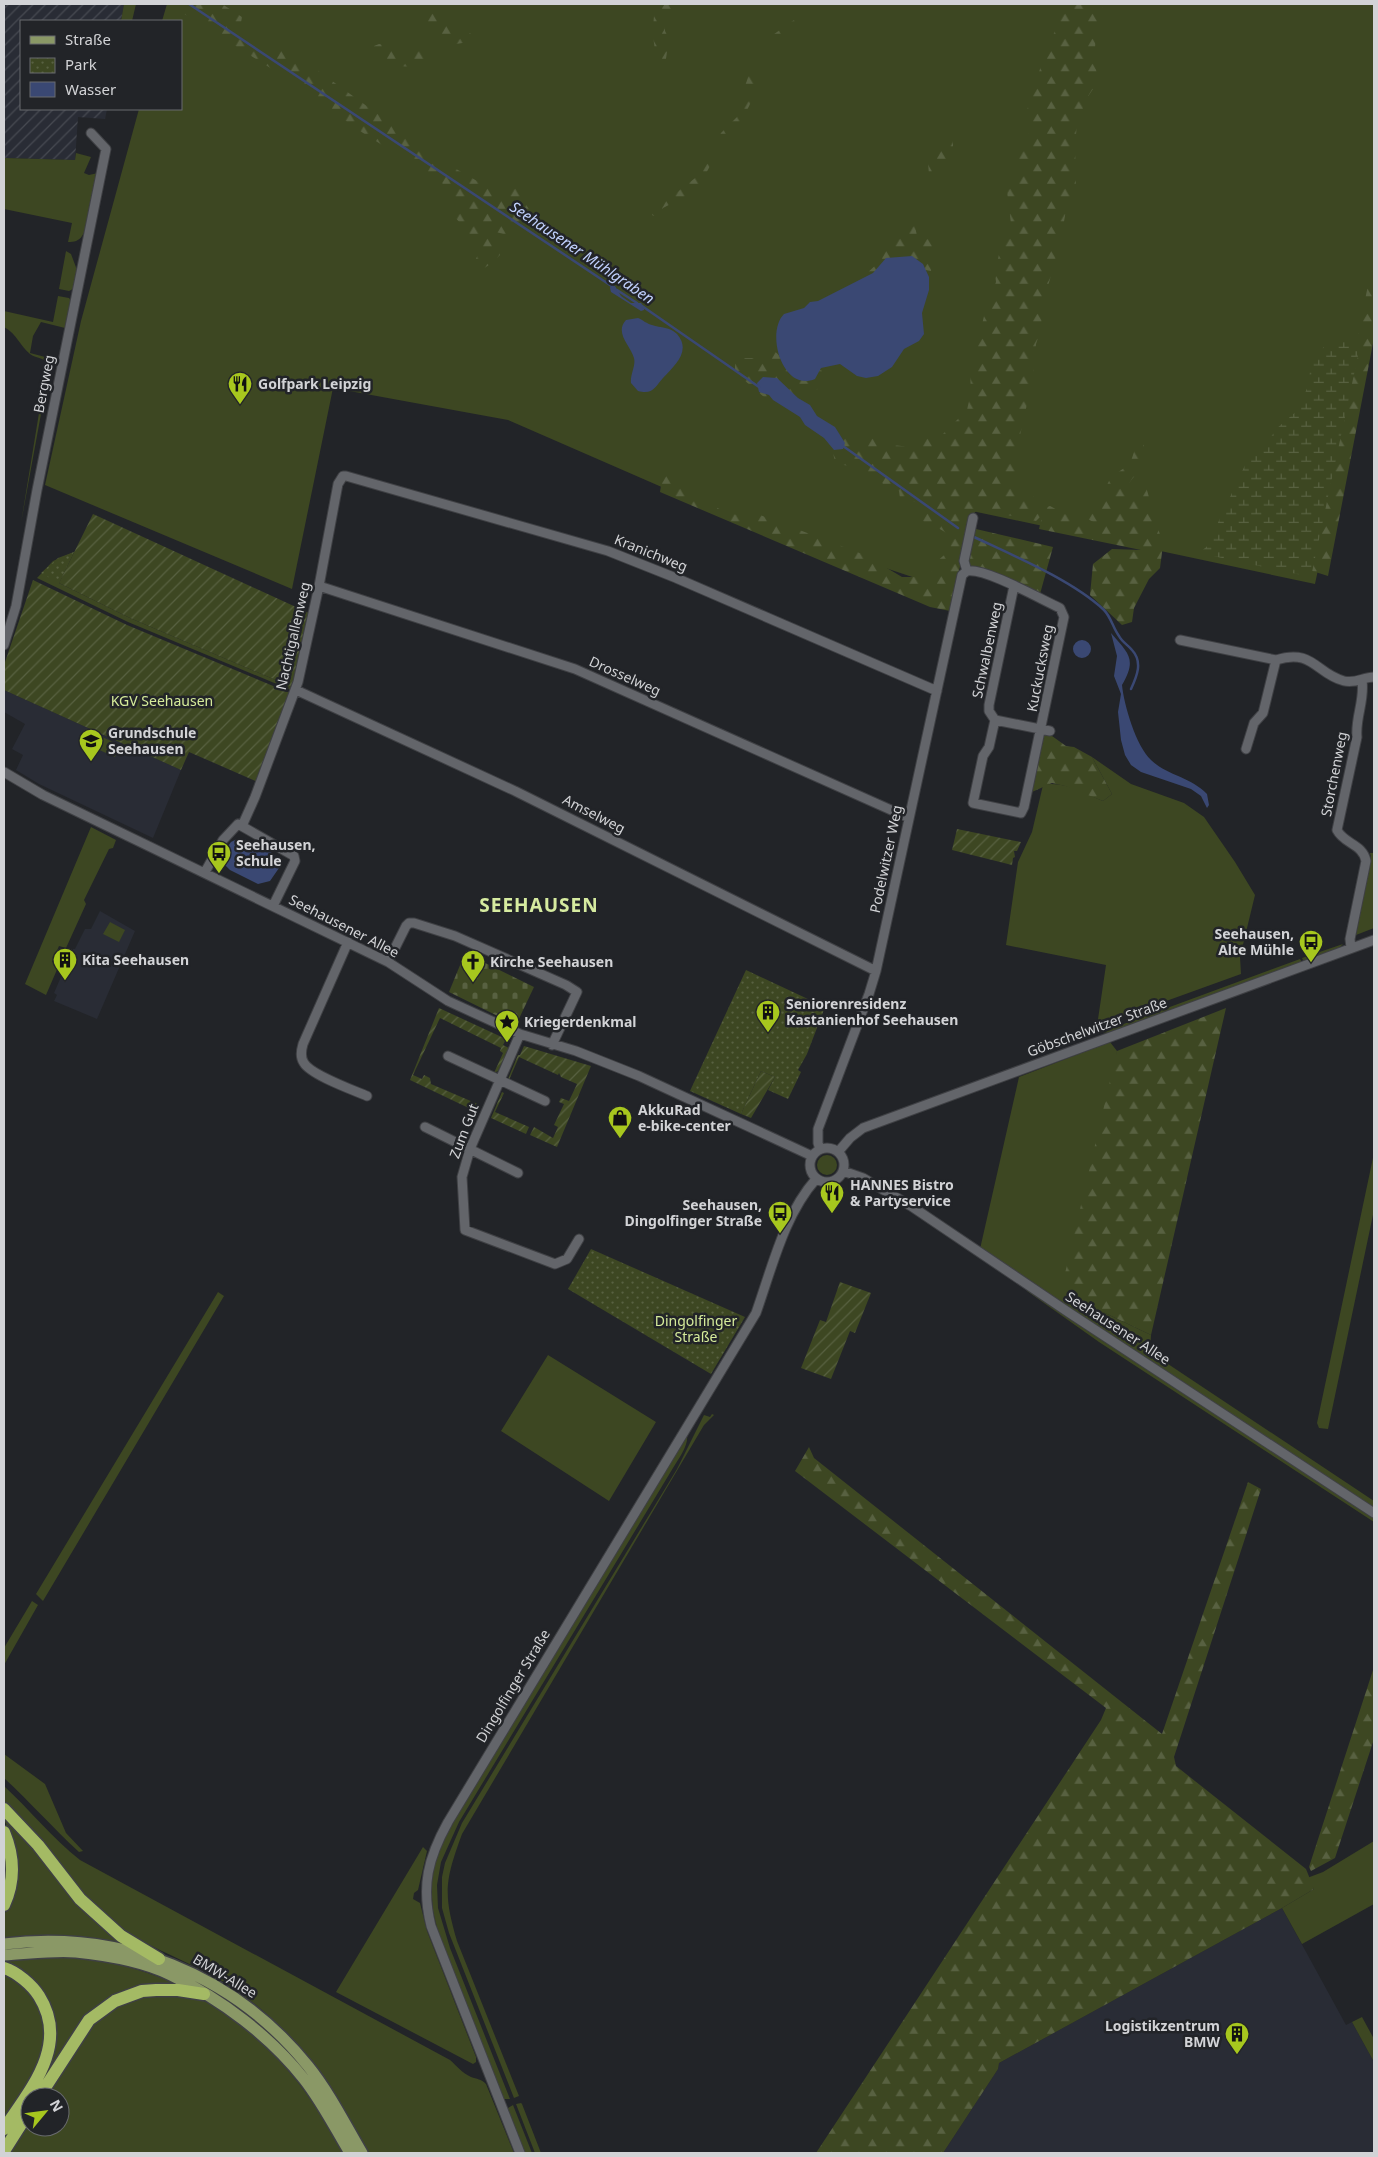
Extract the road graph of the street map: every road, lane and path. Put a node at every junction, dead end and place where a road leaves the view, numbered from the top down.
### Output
1 (91, 132) dead end
2 (343, 476) joint
3 (973, 518) dead end
4 (967, 571) junction
5 (319, 586) junction
6 (1014, 586) junction
7 (1180, 640) dead end
8 (4, 645) edge
9 (1276, 660) junction
10 (1374, 677) edge
11 (1362, 681) junction
12 (296, 690) junction
13 (937, 691) junction
14 (995, 720) junction
15 (1046, 730) junction
16 (1246, 749) dead end
17 (4, 772) edge
18 (972, 803) joint
19 (909, 818) junction
20 (242, 826) junction
21 (205, 872) junction
22 (273, 906) junction
23 (1374, 940) edge
24 (348, 942) junction
25 (1352, 948) junction
26 (388, 962) junction
27 (876, 971) junction
28 (520, 1034) junction
29 (552, 1045) junction
30 (448, 1056) dead end
31 (499, 1080) junction
32 (367, 1096) dead end
33 (545, 1102) dead end
34 (425, 1127) dead end
35 (470, 1149) junction
36 (820, 1149) junction
37 (838, 1152) junction
38 (812, 1156) junction
39 (843, 1171) junction
40 (518, 1173) dead end
41 (816, 1179) junction
42 (579, 1239) dead end
43 (1374, 1513) edge
44 (4, 1809) edge
45 (4, 1832) edge
46 (4, 1905) edge
47 (4, 1944) edge
48 (4, 1955) edge
49 (159, 1959) junction
50 (4, 1968) edge
51 (204, 1994) junction
52 (45, 2087) edge
53 (20, 2126) edge
54 (4, 2129) edge
55 (4, 2151) edge
56 (350, 2153) edge
57 (362, 2153) edge
58 (520, 2153) edge

1 - 8 street, Bergweg
2 - 5 street, Nachtigallenweg
2 - 13 street, Kranichweg
3 - 4 street, Podelwitzer Weg
4 - 6 street
4 - 13 street, Podelwitzer Weg
5 - 12 street, Nachtigallenweg
5 - 19 street, Drosselweg
6 - 14 street, Schwalbenweg
6 - 15 street, Kuckucksweg
7 - 9 street
9 - 11 street
9 - 16 street
10 - 11 street
11 - 25 street, Storchenweg
12 - 20 street, Nachtigallenweg
12 - 27 street, Amselweg
13 - 19 street, Podelwitzer Weg
14 - 15 street, Kuckucksweg
14 - 18 street, Schwalbenweg
15 - 18 street, Kuckucksweg
17 - 21 street, Seehausener Allee
19 - 27 street, Podelwitzer Weg
20 - 21 street, Nachtigallenweg
20 - 22 street
21 - 22 street, Seehausener Allee
22 - 24 street, Seehausener Allee
23 - 25 street, Göbschelwitzer Straße
24 - 26 street, Seehausener Allee
24 - 32 street
25 - 37 street, Göbschelwitzer Straße
26 - 28 street, Seehausener Allee
26 - 29 street
27 - 36 street, Podelwitzer Weg
28 - 29 street, Seehausener Allee
28 - 31 street, Zum Gut
29 - 38 street, Seehausener Allee
30 - 31 street
31 - 33 street
31 - 35 street, Zum Gut
34 - 35 street
35 - 40 street
35 - 42 street, Zum Gut
36 - 37 street
36 - 38 street
37 - 39 street
38 - 41 street
39 - 41 street
39 - 43 street, Seehausener Allee
41 - 58 street, Dingolfinger Straße
44 - 49 highway
45 - 46 highway
47 - 49 main road, BMW-Allee
48 - 51 main road, BMW-Allee
49 - 57 main road, BMW-Allee
50 - 54 highway
51 - 52 highway
51 - 56 main road, BMW-Allee
53 - 55 highway

